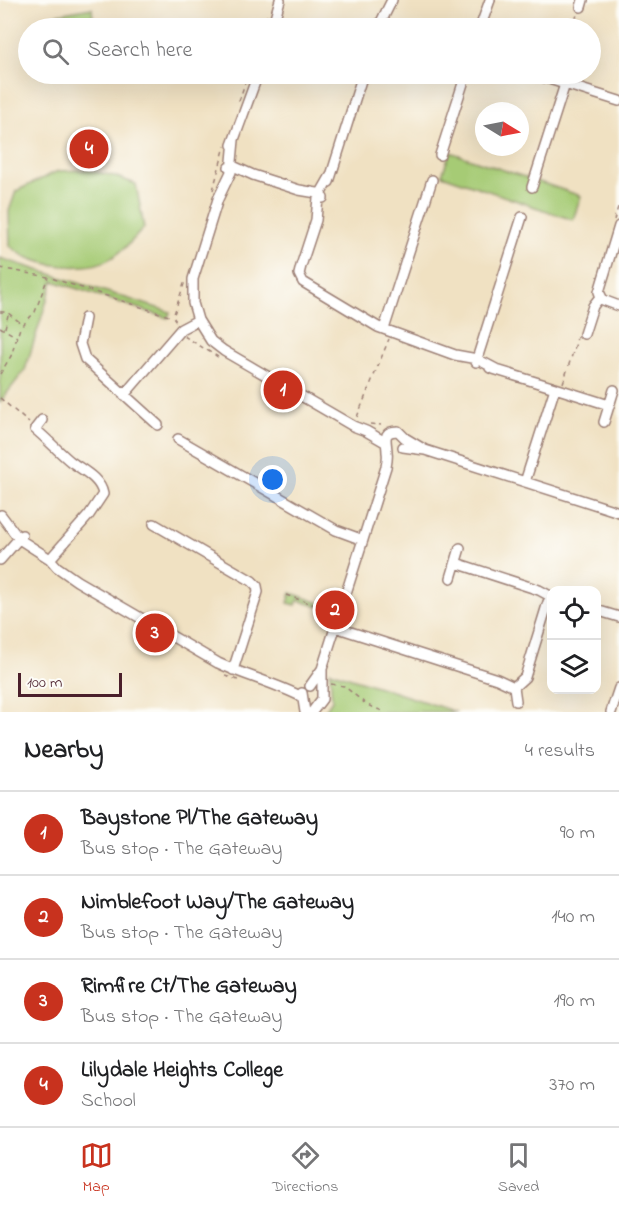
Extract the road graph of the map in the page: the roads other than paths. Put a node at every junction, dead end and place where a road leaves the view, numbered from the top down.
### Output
1 (280, 0) edge
2 (286, 0) edge
3 (392, 0) edge
4 (490, 0) edge
5 (277, 15) junction
6 (276, 18) edge
7 (383, 18) edge
8 (484, 18) edge
9 (254, 84) edge
10 (360, 84) edge
11 (463, 84) edge
12 (565, 84) joint
13 (619, 101) edge
14 (437, 126) dead end
15 (448, 129) junction
16 (440, 155) dead end
17 (540, 163) junction
18 (550, 166) dead end
19 (230, 168) junction
20 (432, 180) dead end
21 (532, 187) dead end
22 (320, 197) junction
23 (414, 200) dead end
24 (424, 204) junction
25 (522, 217) dead end
26 (619, 226) edge
27 (514, 243) junction
28 (524, 247) dead end
29 (600, 297) junction
30 (619, 306) edge
31 (85, 318) dead end
32 (198, 320) junction
33 (386, 333) junction
34 (584, 334) dead end
35 (476, 361) junction
36 (555, 388) junction
37 (614, 390) dead end
38 (123, 395) junction
39 (609, 405) junction
40 (42, 420) dead end
41 (604, 422) dead end
42 (158, 425) dead end
43 (35, 429) junction
44 (28, 437) dead end
45 (178, 439) dead end
46 (386, 440) junction
47 (205, 443) dead end
48 (402, 445) junction
49 (200, 452) junction
50 (386, 467) junction
51 (525, 482) junction
52 (619, 513) edge
53 (1, 515) edge
54 (162, 524) dead end
55 (20, 537) junction
56 (363, 540) junction
57 (460, 548) dead end
58 (52, 557) junction
59 (0, 560) edge
60 (456, 563) junction
61 (451, 578) dead end
62 (547, 595) edge
63 (547, 605) edge
64 (601, 610) edge
65 (619, 617) edge
66 (335, 627) junction
67 (321, 669) junction
68 (229, 673) junction
69 (516, 685) junction
70 (308, 686) junction
71 (286, 688) junction
72 (619, 688) edge
73 (322, 690) junction
74 (304, 704) edge
75 (313, 709) edge
76 (513, 712) edge
77 (611, 712) edge

1 - 5 street
2 - 5 street
3 - 7 street
4 - 8 street
5 - 6 street
9 - 19 street
10 - 22 street
11 - 15 street
12 - 13 street
12 - 17 street
14 - 15 street
15 - 16 street
17 - 18 street
17 - 21 street
19 - 22 street
19 - 32 street
20 - 24 street
22 - 33 street
23 - 24 street
24 - 33 street
25 - 27 street
26 - 29 street
27 - 28 street
27 - 35 street
29 - 30 street
29 - 34 street
31 - 38 street
32 - 38 street
32 - 46 street
33 - 35 street
35 - 36 street
36 - 39 street
36 - 51 street
37 - 39 street
38 - 42 street
39 - 41 street
40 - 43 street
43 - 44 street
43 - 58 street
45 - 49 street
46 - 48 street
46 - 48 street
46 - 50 street
47 - 49 street
48 - 50 street
48 - 51 street
49 - 56 street
50 - 56 street
51 - 52 street
53 - 55 street
54 - 68 street
55 - 58 street
55 - 59 street
56 - 66 street
57 - 60 street
58 - 68 street
60 - 61 street
60 - 62 street
63 - 69 street
64 - 65 street
66 - 67 street
66 - 69 street
67 - 70 street
67 - 73 street
68 - 71 street
69 - 76 street
70 - 71 street
70 - 73 street
70 - 74 street
71 - 74 street
72 - 77 street
73 - 75 street
74 - 75 street

